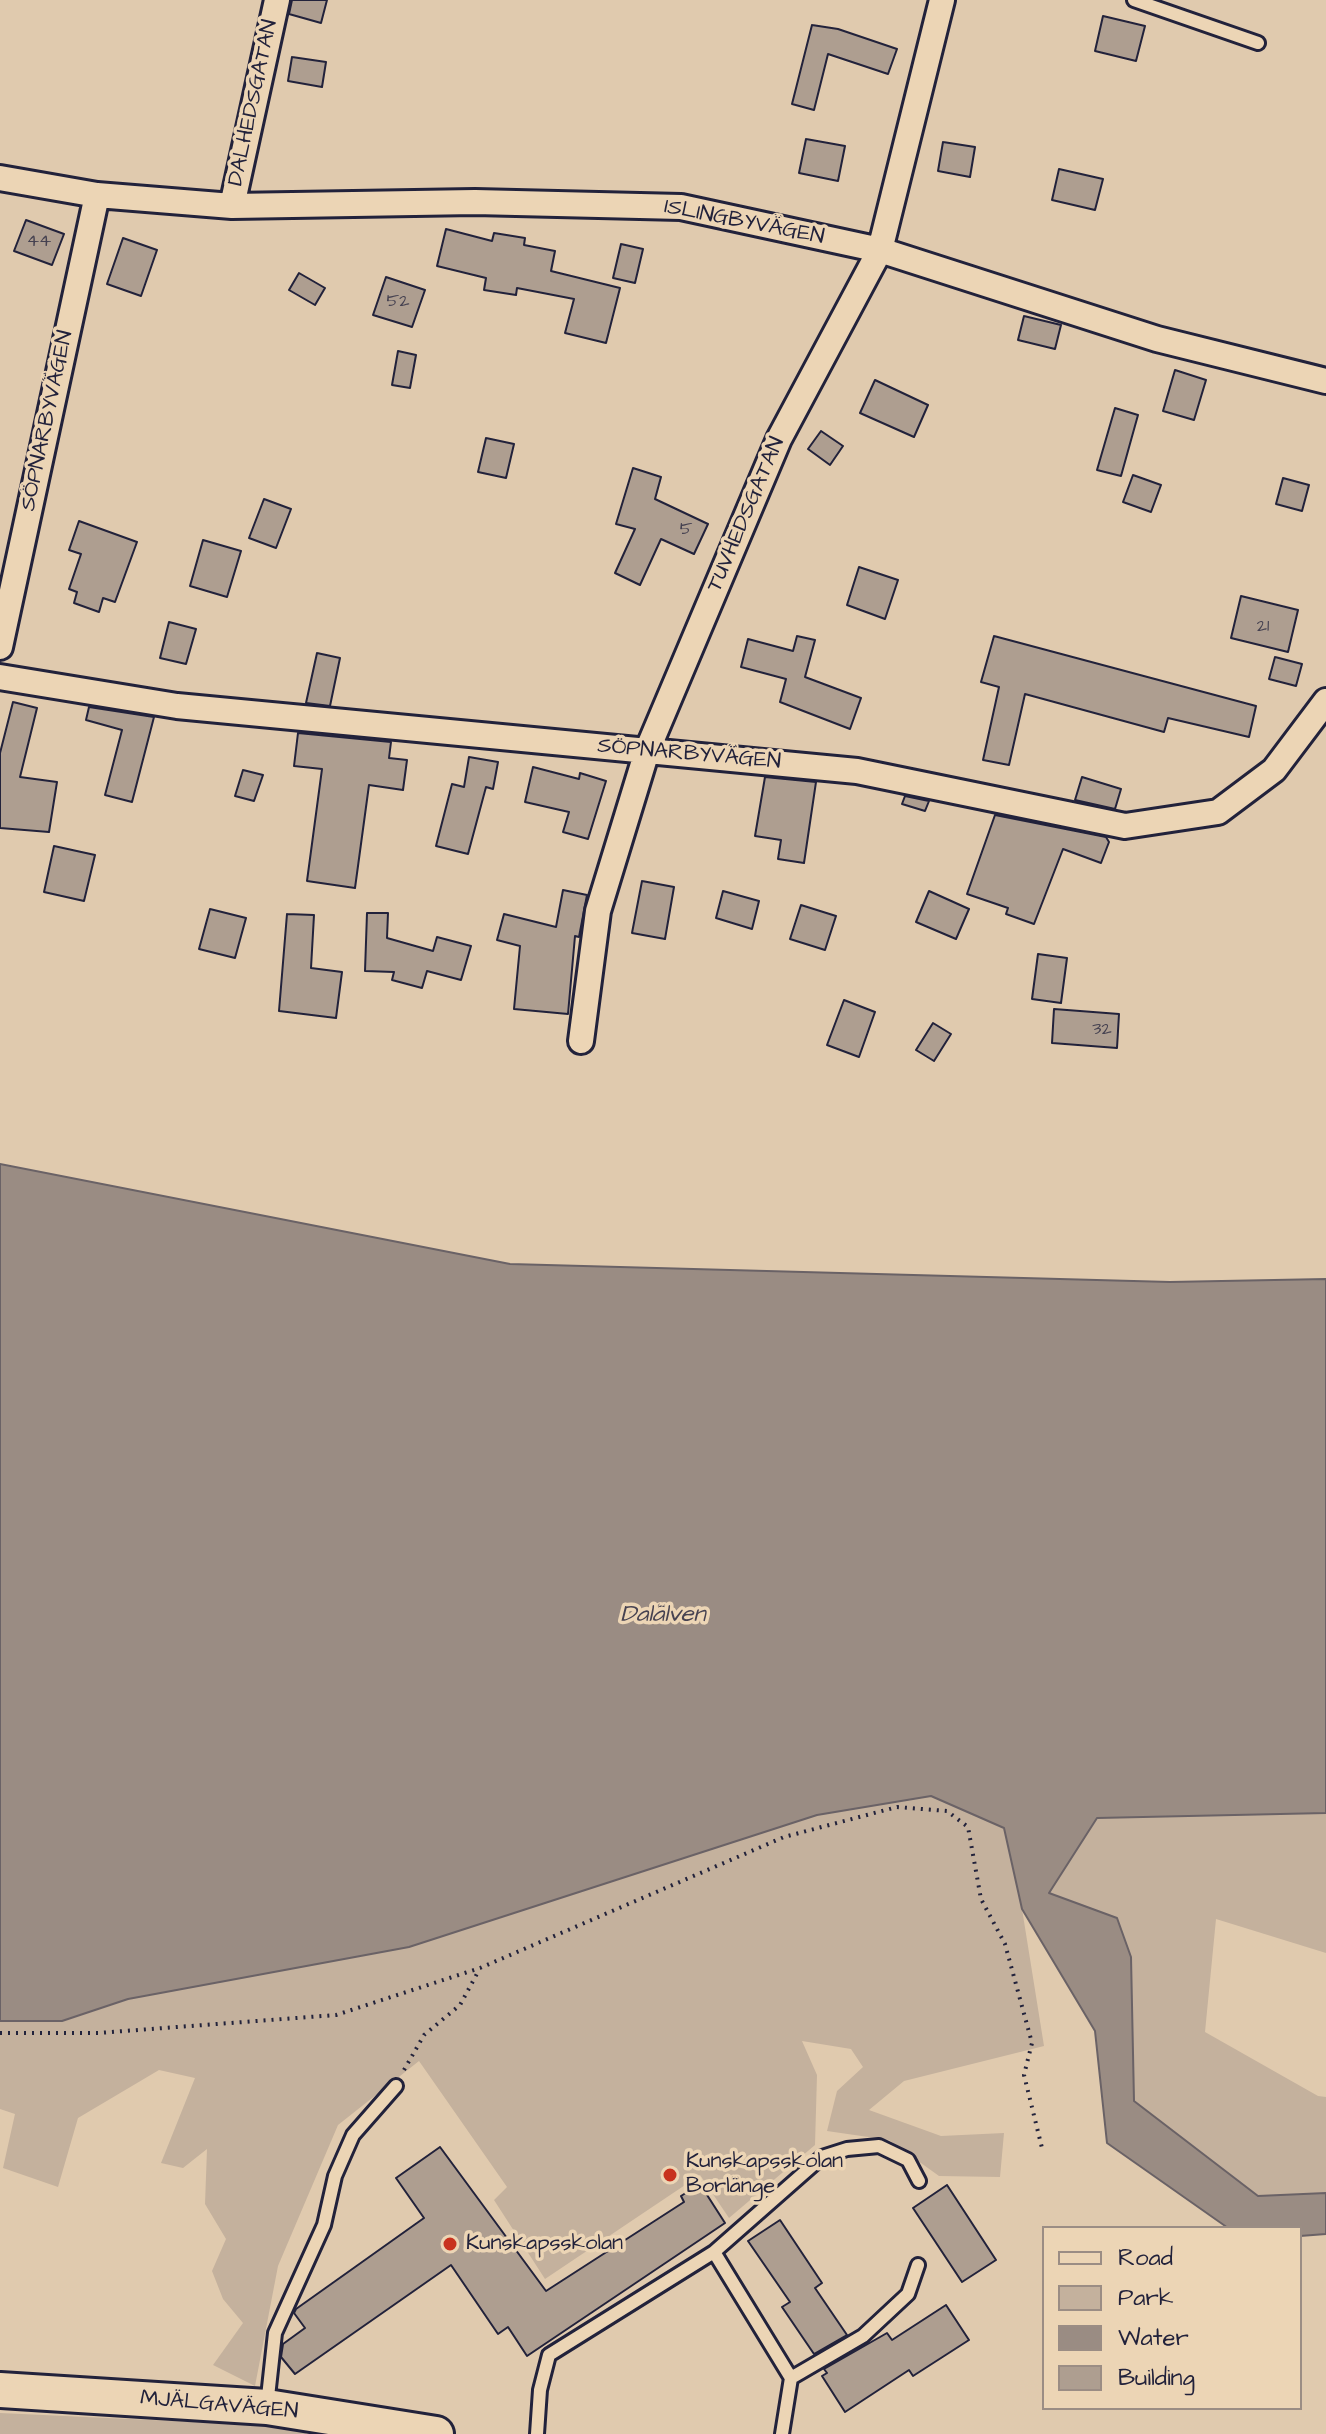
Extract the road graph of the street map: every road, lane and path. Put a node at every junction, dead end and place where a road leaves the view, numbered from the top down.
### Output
1 (277, 0) edge
2 (942, 0) edge
3 (1134, 0) edge
4 (1258, 43) dead end
5 (0, 178) edge
6 (97, 195) junction
7 (232, 206) junction
8 (880, 250) junction
9 (1326, 381) edge
10 (0, 647) edge
11 (0, 677) edge
12 (1326, 701) edge
13 (647, 751) junction
14 (581, 1041) dead end
15 (480, 1968) junction
16 (0, 2033) edge
17 (396, 2086) joint
18 (1043, 2152) dead end
19 (919, 2181) dead end
20 (714, 2252) junction
21 (918, 2265) dead end
22 (791, 2378) junction
23 (0, 2390) edge
24 (267, 2407) junction
25 (436, 2434) edge
26 (537, 2434) edge
27 (782, 2434) edge

1 - 7 street, DALHEDSGATAN
2 - 8 street, TUVHEDSGATAN
3 - 4 lane
5 - 6 street, ISLINGBYVÄGEN
6 - 7 street, ISLINGBYVÄGEN
6 - 10 street, SÖPNARBYVÄGEN
7 - 8 street, ISLINGBYVÄGEN
8 - 9 street, ISLINGBYVÄGEN
8 - 13 street, TUVHEDSGATAN
11 - 13 street, SÖPNARBYVÄGEN
12 - 13 street, SÖPNARBYVÄGEN
13 - 14 street, TUVHEDSGATAN
15 - 16 path
15 - 17 path
15 - 18 path
17 - 24 lane
19 - 20 lane
20 - 22 lane
20 - 26 lane
21 - 22 lane
22 - 27 lane
23 - 24 street, MJÄLGAVÄGEN
24 - 25 street, MJÄLGAVÄGEN

